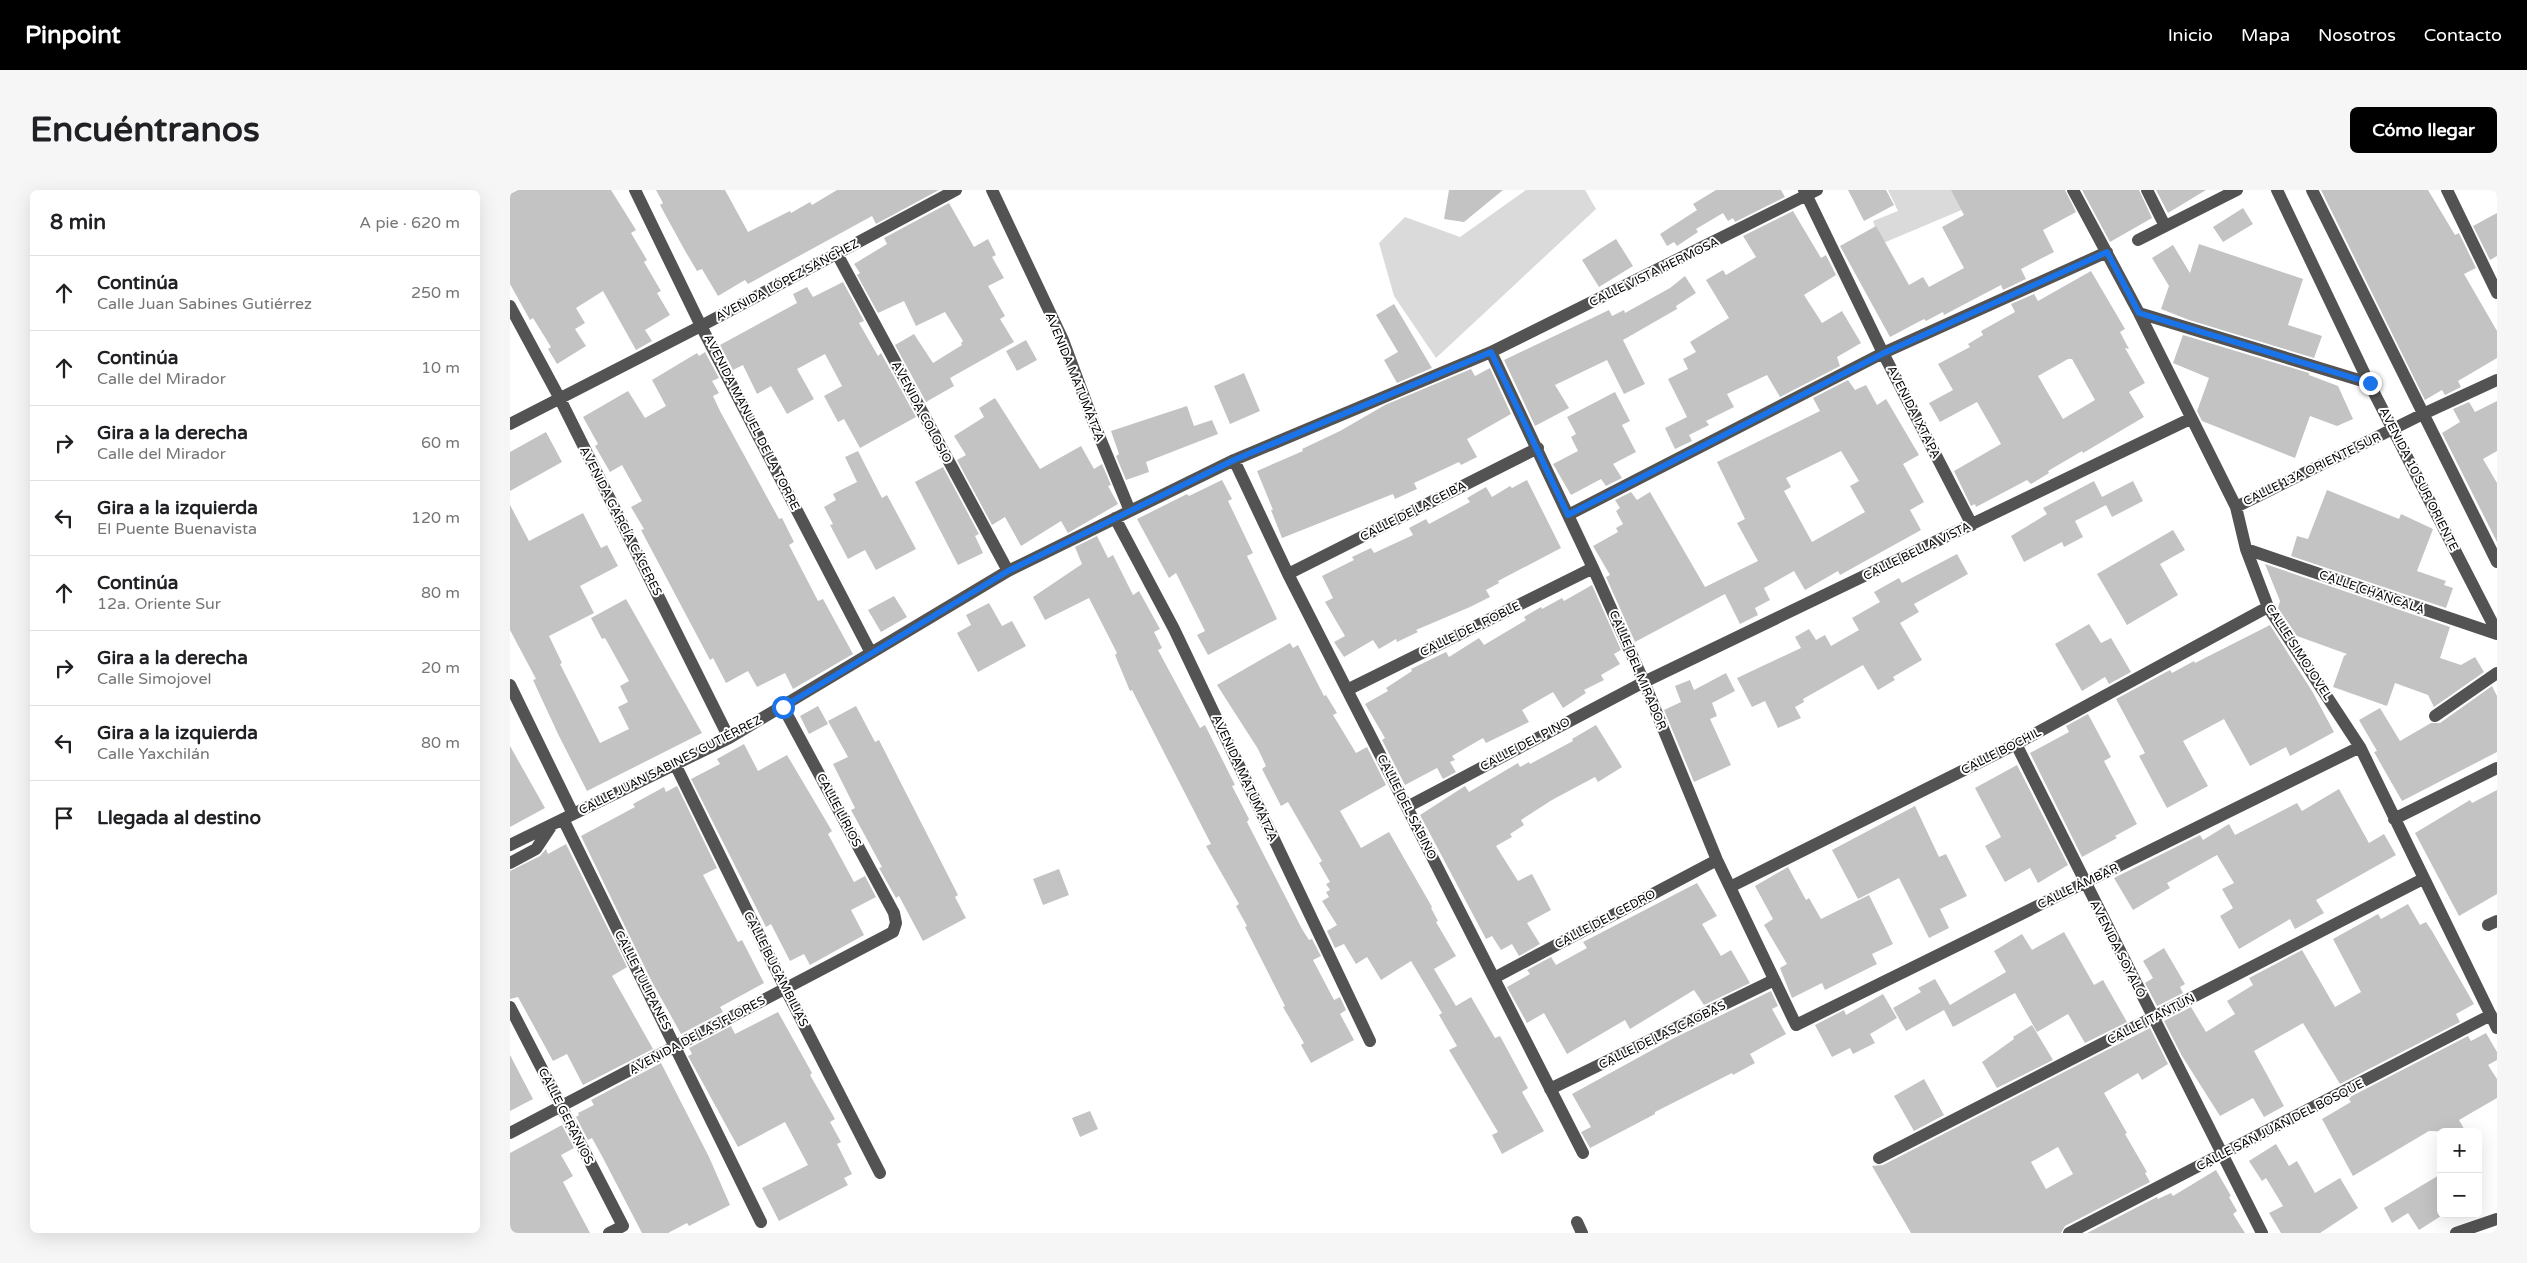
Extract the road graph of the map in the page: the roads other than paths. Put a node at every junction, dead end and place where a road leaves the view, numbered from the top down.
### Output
1 (635, 190) edge
2 (956, 190) edge
3 (992, 190) edge
4 (2073, 190) edge
5 (2147, 190) edge
6 (2237, 190) edge
7 (2277, 190) edge
8 (2312, 190) edge
9 (2448, 190) edge
10 (1810, 192) edge
11 (2165, 226) junction
12 (2138, 240) dead end
13 (836, 252) junction
14 (2107, 252) junction
15 (2497, 293) edge
16 (510, 306) edge
17 (2139, 313) junction
18 (702, 326) junction
19 (1491, 352) junction
20 (1884, 353) junction
21 (2497, 380) edge
22 (2370, 383) junction
23 (559, 397) junction
24 (2423, 414) junction
25 (2190, 419) junction
26 (510, 424) edge
27 (2393, 428) junction
28 (1538, 448) junction
29 (1234, 460) junction
30 (2236, 506) junction
31 (1130, 511) junction
32 (1568, 515) junction
33 (1115, 518) junction
34 (1972, 524) junction
35 (2246, 549) junction
36 (2497, 562) edge
37 (1593, 568) junction
38 (1008, 571) junction
39 (1288, 574) junction
40 (2268, 607) junction
41 (2497, 633) edge
42 (871, 653) junction
43 (2497, 673) edge
44 (1644, 682) junction
45 (510, 685) edge
46 (1348, 690) junction
47 (783, 707) junction
48 (2435, 716) dead end
49 (729, 738) junction
50 (2016, 744) junction
51 (2360, 746) junction
52 (675, 764) junction
53 (2497, 768) edge
54 (1407, 807) junction
55 (2394, 819) junction
56 (563, 820) junction
57 (510, 845) edge
58 (1717, 860) junction
59 (510, 863) edge
60 (2423, 879) junction
61 (2084, 883) junction
62 (1730, 887) junction
63 (894, 913) joint
64 (1494, 978) junction
65 (1774, 980) junction
66 (784, 988) junction
67 (510, 1007) edge
68 (2490, 1015) junction
69 (2153, 1018) junction
70 (1796, 1025) joint
71 (2497, 1028) edge
72 (1370, 1041) dead end
73 (677, 1047) junction
74 (1550, 1089) junction
75 (561, 1107) junction
76 (510, 1133) edge
77 (1583, 1153) dead end
78 (2223, 1155) junction
79 (1879, 1158) dead end
80 (880, 1173) dead end
81 (2497, 1219) edge
82 (761, 1222) dead end
83 (609, 1233) edge
84 (2069, 1233) edge
85 (2262, 1233) edge
86 (2456, 1233) edge

1 - 18 street, AVENIDA MANUEL DE LA TORRE
2 - 13 street, AVENIDA LÓPEZ SÁNCHEZ
3 - 31 street, AVENIDA MATUMÁTZA
4 - 14 street, CALLE SIMOJOVEL
5 - 11 street
6 - 11 street
7 - 22 street, AVENIDA 10 SUR ORIENTE
8 - 24 street
9 - 15 street
10 - 19 street, CALLE VISTA HERMOSA
10 - 20 street, AVENIDA IXTAPA
11 - 12 street
13 - 18 street, AVENIDA LÓPEZ SÁNCHEZ
13 - 38 street, AVENIDA COLOSIO
14 - 17 street, CALLE SIMOJOVEL
14 - 20 street
16 - 23 street, AVENIDA GARCÍA CÁCERES
17 - 22 street
17 - 25 street, CALLE SIMOJOVEL
18 - 23 street, AVENIDA LÓPEZ SÁNCHEZ
18 - 42 street, AVENIDA MANUEL DE LA TORRE
19 - 28 street, CALLE DEL MIRADOR
19 - 29 street, CALLE JUAN SABINES GUTIÉRREZ
20 - 32 street
20 - 34 street, AVENIDA IXTAPA
21 - 24 street, CALLE 13A ORIENTE SUR
22 - 27 street, AVENIDA 10 SUR ORIENTE
23 - 26 street, AVENIDA LÓPEZ SÁNCHEZ
23 - 49 street, AVENIDA GARCÍA CÁCERES
24 - 27 street, CALLE 13A ORIENTE SUR
24 - 36 street
25 - 30 street, CALLE SIMOJOVEL
25 - 34 street, CALLE BELLA VISTA
27 - 30 street, CALLE 13A ORIENTE SUR
27 - 41 street, AVENIDA 10 SUR ORIENTE
28 - 32 street, CALLE DEL MIRADOR
28 - 39 street, CALLE DE LA CEIBA
29 - 31 street, CALLE JUAN SABINES GUTIÉRREZ
29 - 39 street, CALLE DEL SABINO
30 - 35 street, CALLE SIMOJOVEL
31 - 33 street, CALLE JUAN SABINES GUTIÉRREZ
32 - 37 street, CALLE DEL MIRADOR
33 - 38 street, CALLE JUAN SABINES GUTIÉRREZ
33 - 72 street, AVENIDA MATUMÁTZA
34 - 44 street, CALLE BELLA VISTA
35 - 40 street, CALLE SIMOJOVEL
35 - 41 street, CALLE CHANCALÁ
37 - 44 street, CALLE DEL MIRADOR
37 - 46 street, CALLE DEL ROBLE
38 - 42 street, CALLE JUAN SABINES GUTIÉRREZ
39 - 46 street, CALLE DEL SABINO
40 - 50 street, CALLE BOCHIL
40 - 51 street, CALLE SIMOJOVEL
42 - 47 street, CALLE JUAN SABINES GUTIÉRREZ
43 - 48 street
44 - 54 street, CALLE DEL PINO
44 - 58 street, CALLE DEL MIRADOR
45 - 56 street, CALLE TULIPANES
46 - 54 street, CALLE DEL SABINO
47 - 49 street, CALLE JUAN SABINES GUTIÉRREZ
47 - 63 street, CALLE LÍRIOS
49 - 52 street, CALLE JUAN SABINES GUTIÉRREZ
50 - 61 street, AVENIDA SOYALÓ
50 - 62 street, CALLE BOCHIL
51 - 55 street, CALLE SIMOJOVEL
51 - 61 street, CALLE ÁMBAR
52 - 56 street, CALLE JUAN SABINES GUTIÉRREZ
52 - 66 street, CALLE BUGAMBILIAS
53 - 55 street
54 - 64 street, CALLE DEL SABINO
55 - 60 street, CALLE SIMOJOVEL
56 - 57 street, CALLE JUAN SABINES GUTIÉRREZ
56 - 59 street
56 - 73 street, CALLE TULIPANES
58 - 62 street, CALLE DEL MIRADOR
58 - 64 street, CALLE DEL CEDRO
60 - 68 street, CALLE SIMOJOVEL
60 - 69 street, CALLE ITANTUN
61 - 69 street, AVENIDA SOYALÓ
61 - 70 street, CALLE ÁMBAR
62 - 65 street, CALLE DEL MIRADOR
63 - 66 street, AVENIDA DE LAS FLORES
64 - 74 street, CALLE DEL SABINO
65 - 70 street, CALLE DEL MIRADOR
65 - 74 street, CALLE DE LAS CAOBAS
66 - 73 street, AVENIDA DE LAS FLORES
66 - 80 street, CALLE BUGAMBILIAS
67 - 75 street, CALLE GERANIOS
68 - 71 street, CALLE SIMOJOVEL
68 - 78 street, CALLE SAN JUAN DEL BOSQUE
69 - 78 street, AVENIDA SOYALÓ
69 - 79 street, CALLE ITANTUN
73 - 75 street, AVENIDA DE LAS FLORES
73 - 82 street, CALLE TULIPANES
74 - 77 street, CALLE DEL SABINO
75 - 76 street, AVENIDA DE LAS FLORES
75 - 83 street, CALLE GERANIOS
78 - 84 street, CALLE SAN JUAN DEL BOSQUE
78 - 85 street, AVENIDA SOYALÓ
81 - 86 street

